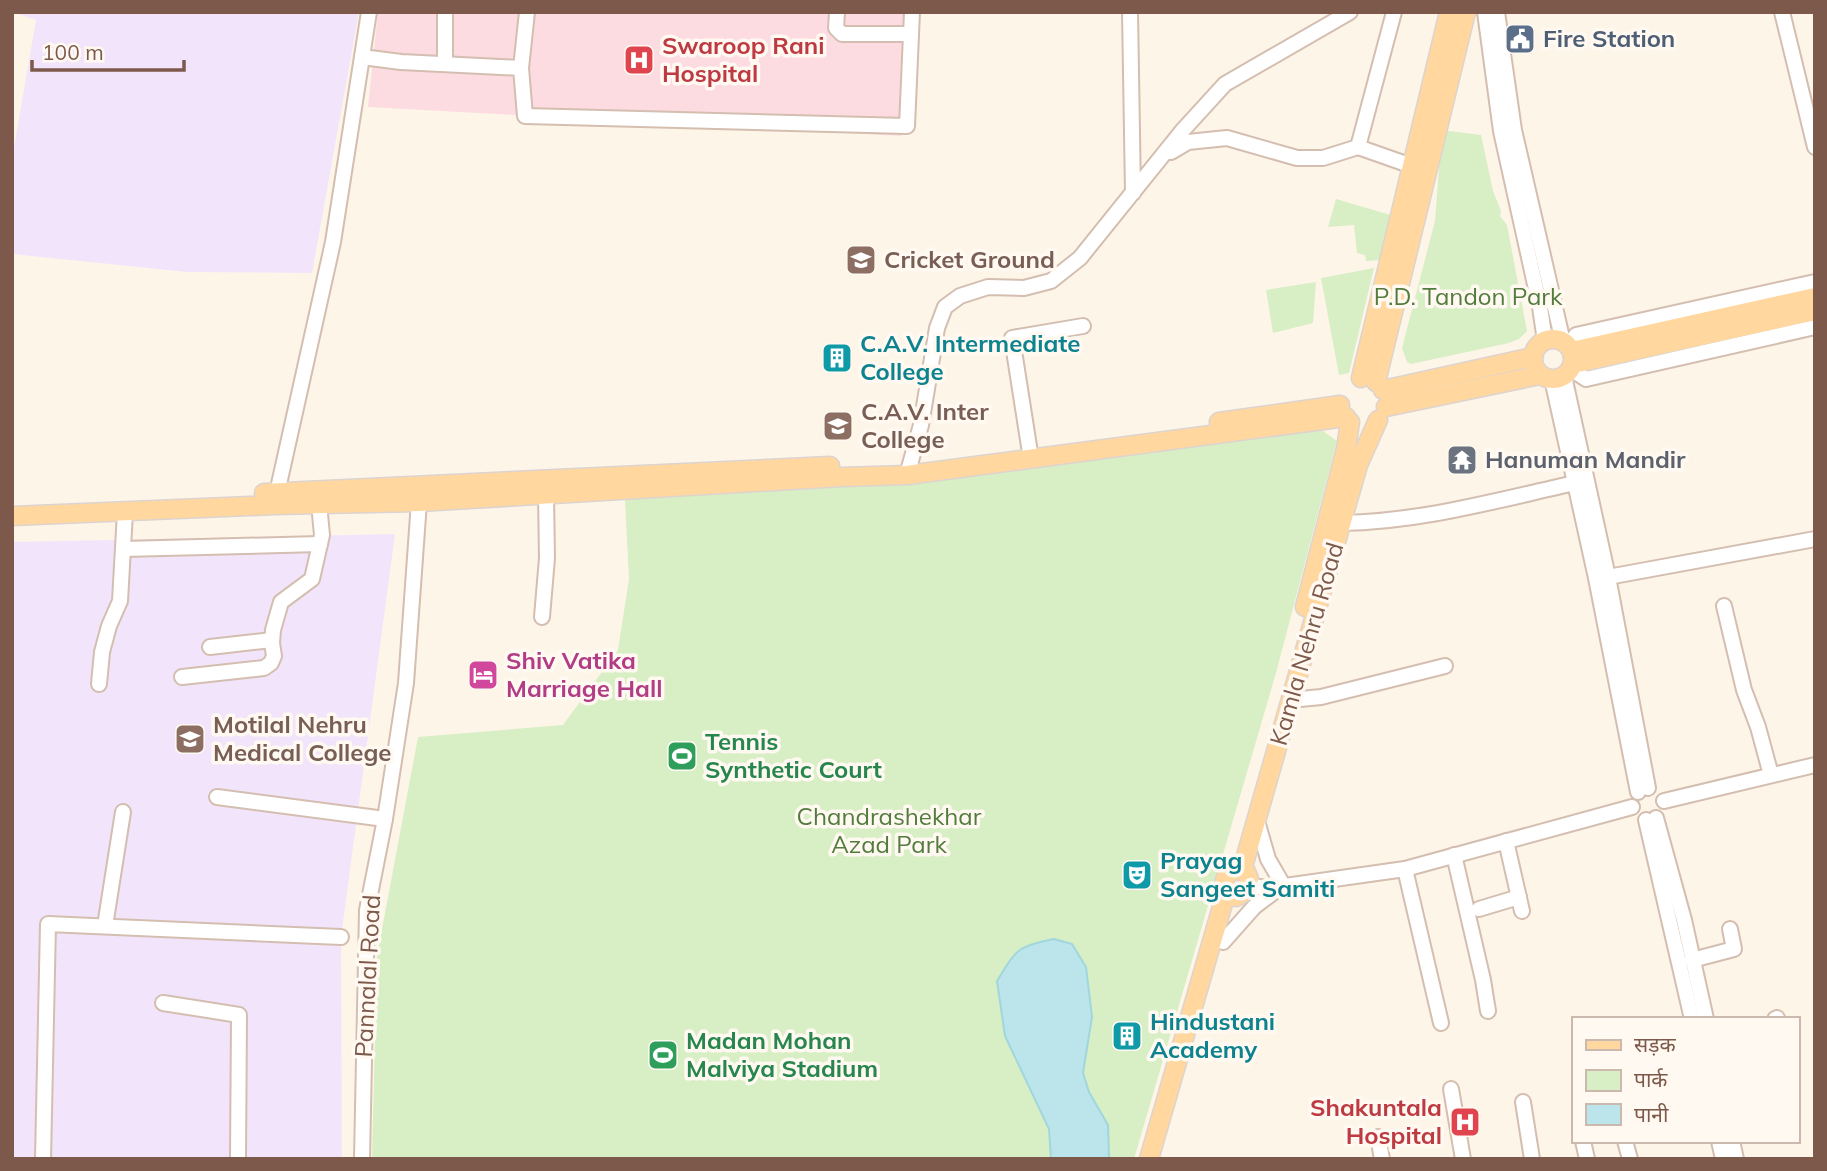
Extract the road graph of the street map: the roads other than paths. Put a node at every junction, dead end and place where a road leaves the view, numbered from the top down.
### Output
1 (369, 12) edge
2 (445, 12) edge
3 (527, 12) edge
4 (837, 12) edge
5 (912, 12) edge
6 (1130, 12) edge
7 (1350, 12) edge
8 (1394, 12) edge
9 (1450, 12) edge
10 (1466, 12) edge
11 (1485, 12) edge
12 (1497, 12) edge
13 (1782, 12) edge
14 (911, 34) junction
15 (362, 57) junction
16 (445, 64) junction
17 (522, 68) junction
18 (1357, 146) junction
19 (1815, 147) edge
20 (1162, 157) junction
21 (1412, 166) junction
22 (1132, 193) junction
23 (1815, 282) edge
24 (1815, 297) edge
25 (1815, 311) edge
26 (1083, 326) dead end
27 (1815, 327) edge
28 (1545, 341) junction
29 (1534, 357) junction
30 (1563, 363) junction
31 (1361, 400) junction
32 (1030, 454) junction
33 (908, 469) junction
34 (1575, 483) junction
35 (546, 495) junction
36 (276, 499) junction
37 (419, 502) junction
38 (319, 504) junction
39 (12, 506) edge
40 (125, 512) junction
41 (12, 516) edge
42 (1341, 523) junction
43 (1815, 539) edge
44 (320, 544) junction
45 (123, 549) junction
46 (1608, 577) junction
47 (1724, 606) dead end
48 (542, 617) dead end
49 (272, 640) junction
50 (209, 647) dead end
51 (1445, 666) dead end
52 (182, 677) dead end
53 (99, 684) dead end
54 (1290, 699) junction
55 (1815, 765) edge
56 (1772, 775) junction
57 (1643, 790) junction
58 (217, 797) dead end
59 (1664, 801) junction
60 (1632, 807) junction
61 (123, 812) dead end
62 (385, 818) junction
63 (1651, 819) junction
64 (1257, 821) junction
65 (1506, 841) junction
66 (1454, 855) junction
67 (1405, 869) junction
68 (1239, 882) junction
69 (1283, 885) junction
70 (1479, 909) dead end
71 (105, 926) junction
72 (1730, 929) dead end
73 (341, 937) dead end
74 (1223, 942) junction
75 (1692, 960) junction
76 (163, 1003) dead end
77 (1488, 1011) dead end
78 (1692, 1017) edge
79 (1706, 1017) edge
80 (1441, 1023) dead end
81 (1451, 1089) dead end
82 (1524, 1101) dead end
83 (1378, 1137) dead end
84 (43, 1159) edge
85 (238, 1159) edge
86 (362, 1159) edge
87 (1149, 1159) edge
88 (1161, 1159) edge
89 (1381, 1159) edge
90 (1463, 1159) edge
91 (1532, 1159) edge

1 - 15 street
2 - 16 street
3 - 17 street
4 - 14 street
5 - 14 street
6 - 22 street
7 - 20 street
8 - 18 street
9 - 21 main road, Kamla Nehru Road
10 - 31 main road, Kamla Nehru Road
11 - 28 street
12 - 30 street
13 - 19 street
14 - 17 street
15 - 16 street
15 - 36 street
16 - 17 street
18 - 20 street
18 - 21 street
20 - 22 street
21 - 31 main road, Kamla Nehru Road
22 - 33 street
23 - 30 street
24 - 30 main road
25 - 30 main road
26 - 32 street
27 - 30 street
28 - 29 main road
28 - 30 main road
29 - 30 main road
29 - 31 main road
30 - 31 main road
30 - 34 street
30 - 46 street
31 - 32 main road
31 - 42 main road, Kamla Nehru Road
31 - 68 main road, Kamla Nehru Road
32 - 33 main road
33 - 35 main road
33 - 36 main road
34 - 42 street
34 - 57 street
35 - 37 main road
35 - 48 street
36 - 38 main road
36 - 39 main road
36 - 40 main road
37 - 38 main road
37 - 62 street, Pannalal Road
38 - 44 street
40 - 41 main road
40 - 45 street
42 - 54 main road, Kamla Nehru Road
43 - 46 street
44 - 45 street
44 - 49 street
45 - 53 street
46 - 57 street
47 - 56 street
49 - 50 street
49 - 52 street
51 - 54 street
54 - 64 main road, Kamla Nehru Road
55 - 56 street
56 - 59 street
57 - 59 street
57 - 60 street
58 - 62 street
59 - 63 street
60 - 63 street
60 - 65 street
61 - 71 street
62 - 86 street, Pannalal Road
63 - 75 street
63 - 78 street
64 - 68 main road, Kamla Nehru Road
64 - 69 street
65 - 66 street
65 - 70 street
66 - 67 street
66 - 77 street
67 - 69 street
67 - 80 street
68 - 69 street
68 - 74 main road, Kamla Nehru Road
68 - 87 main road, Kamla Nehru Road
69 - 74 street
71 - 73 street
71 - 84 street
72 - 75 street
74 - 88 main road, Kamla Nehru Road
75 - 79 street
76 - 85 street
81 - 90 street
82 - 91 street
83 - 89 street

